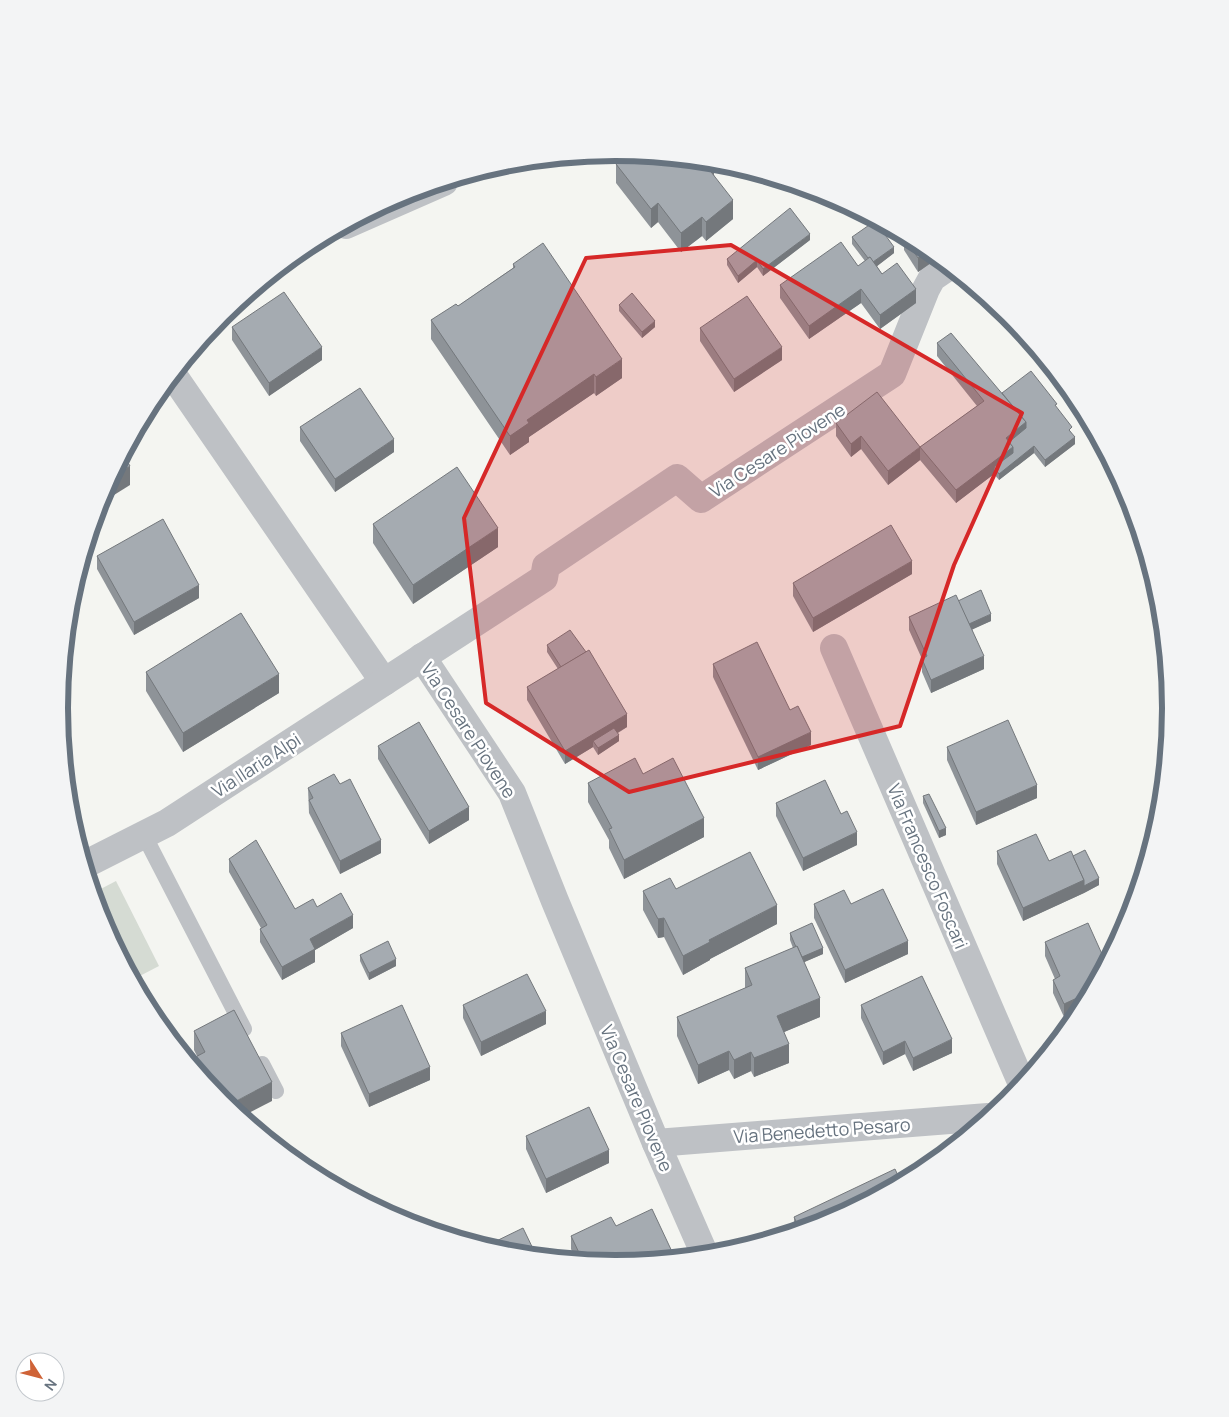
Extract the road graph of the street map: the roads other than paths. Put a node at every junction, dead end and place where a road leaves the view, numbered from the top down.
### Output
1 (941, 271) edge
2 (177, 382) edge
3 (834, 648) dead end
4 (422, 657) junction
5 (384, 682) junction
6 (144, 835) junction
7 (90, 862) edge
8 (1019, 1077) edge
9 (276, 1091) dead end
10 (977, 1118) edge
11 (656, 1142) junction
12 (702, 1248) edge

1 - 4 street, Via Cesare Piovene
2 - 5 street
3 - 8 street, Via Francesco Foscari
4 - 5 street, Via Ilaria Alpi
4 - 11 street, Via Cesare Piovene
5 - 6 street, Via Ilaria Alpi
6 - 7 street, Via Ilaria Alpi
6 - 9 lane
10 - 11 street, Via Benedetto Pesaro
11 - 12 street, Via Cesare Piovene

